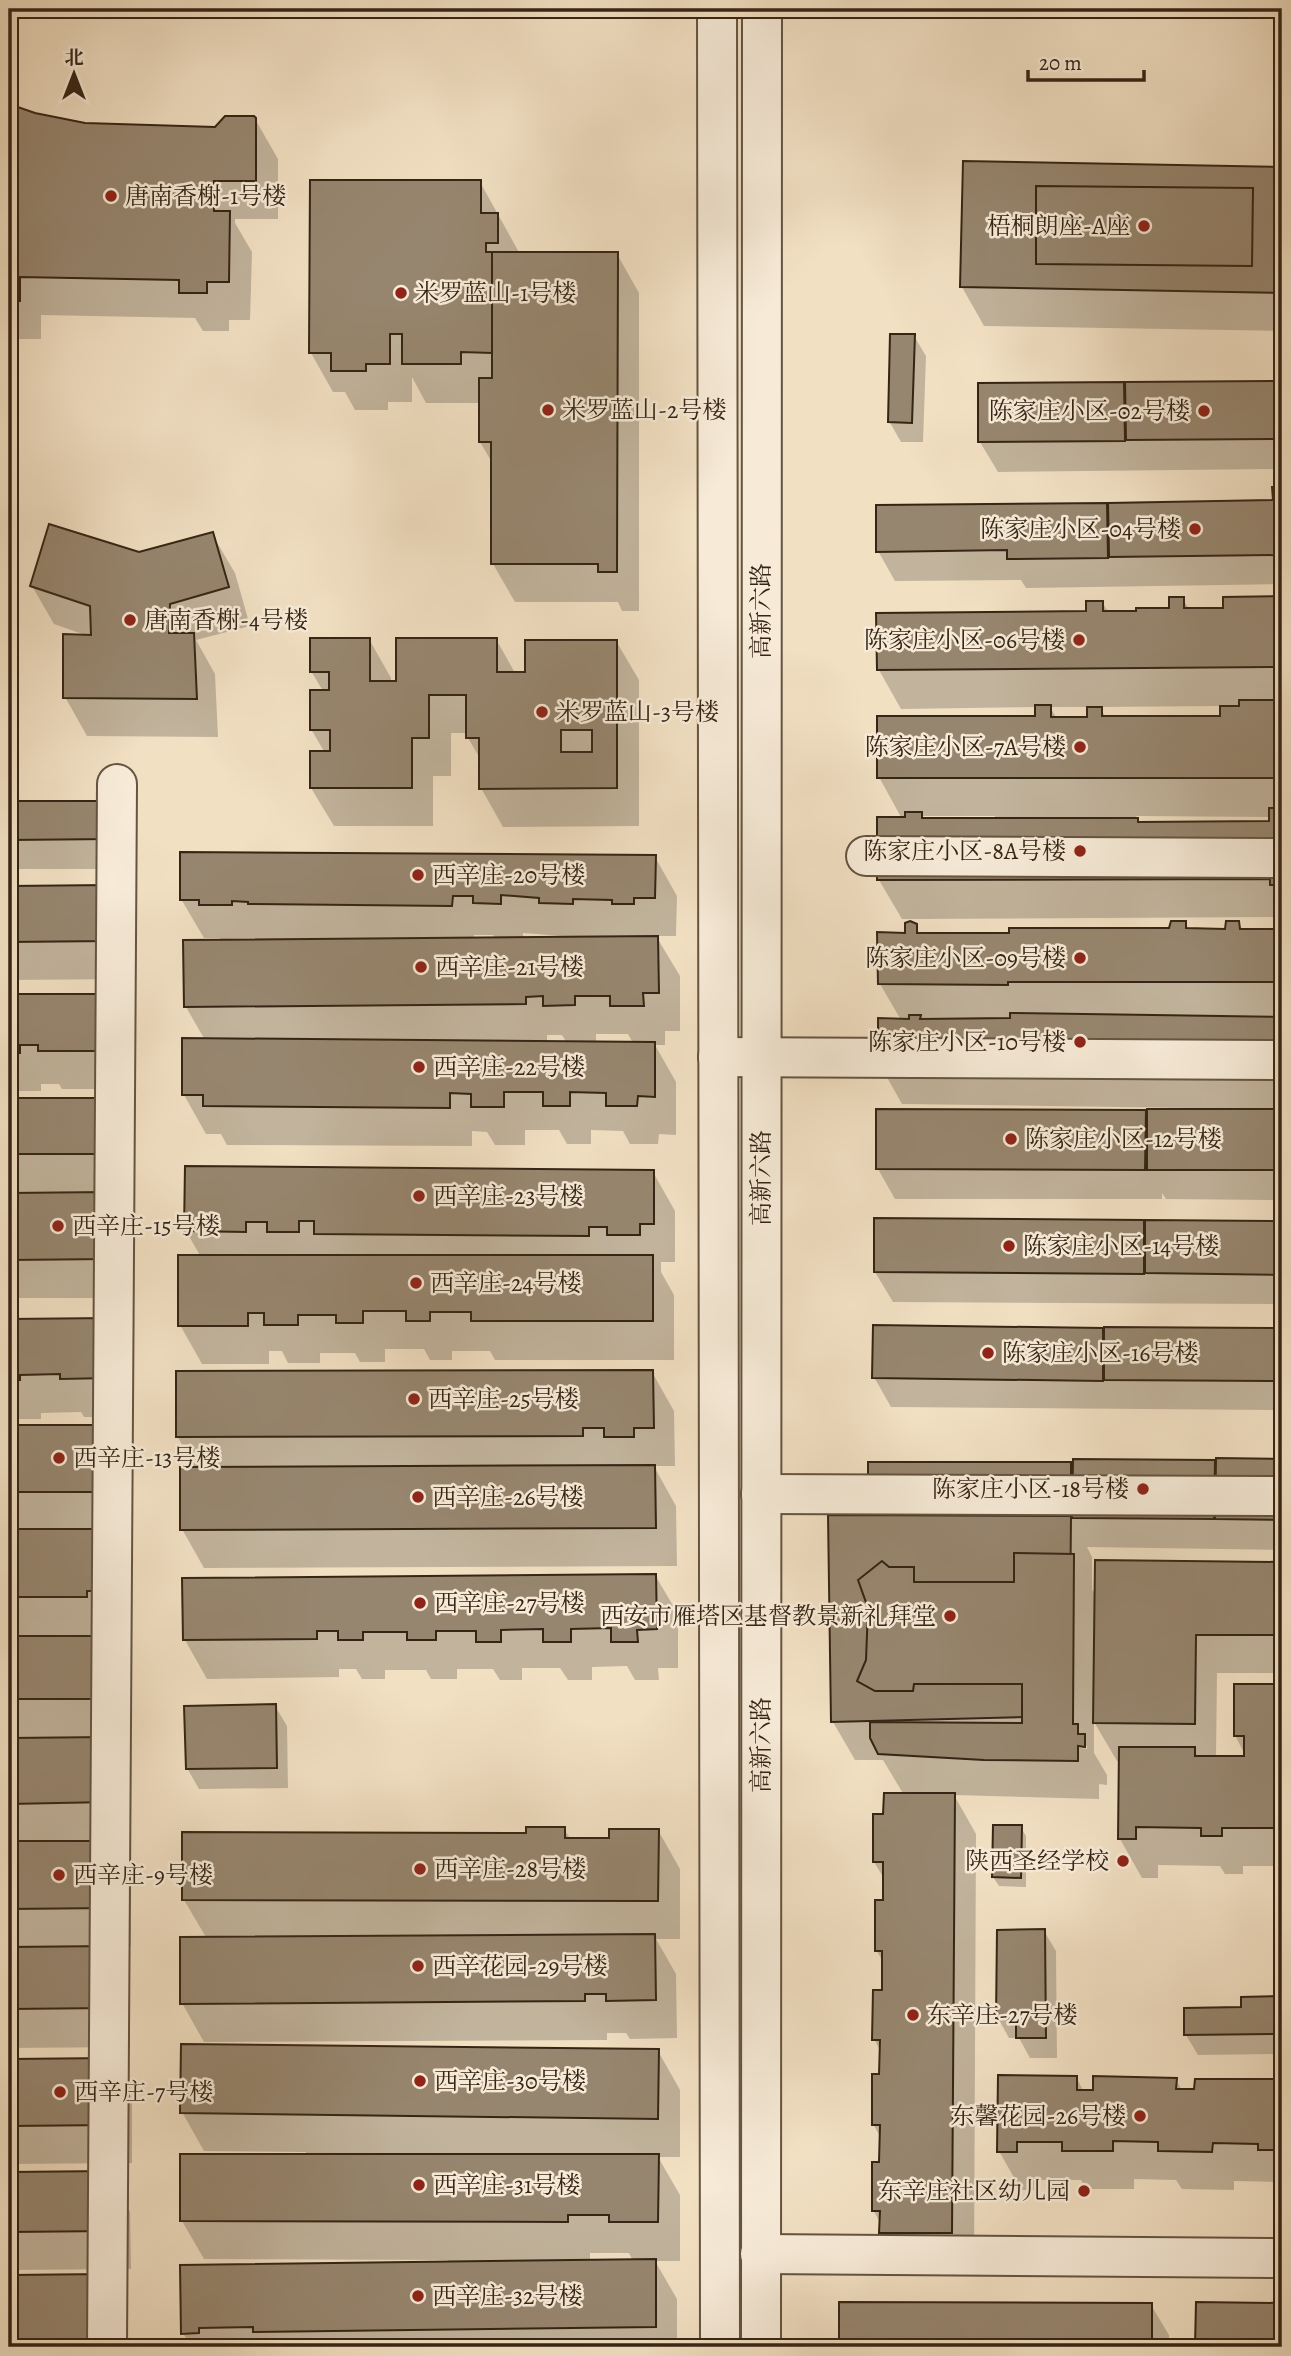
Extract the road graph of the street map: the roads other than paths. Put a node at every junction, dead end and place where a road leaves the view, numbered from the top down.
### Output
1 (717, 9) edge
2 (762, 9) edge
3 (117, 784) dead end
4 (866, 856) dead end
5 (1282, 858) edge
6 (718, 1057) junction
7 (761, 1057) junction
8 (1282, 1060) edge
9 (761, 1494) junction
10 (1282, 1496) edge
11 (760, 2254) junction
12 (1282, 2258) edge
13 (107, 2347) edge
14 (720, 2347) edge
15 (761, 2347) edge

1 - 6 street, 高新六路
2 - 7 street, 高新六路
3 - 13 street
4 - 5 street
6 - 7 street
6 - 14 street, 高新六路
7 - 8 street
7 - 9 street, 高新六路
9 - 10 street
9 - 11 street, 高新六路
11 - 12 street
11 - 15 street, 高新六路

